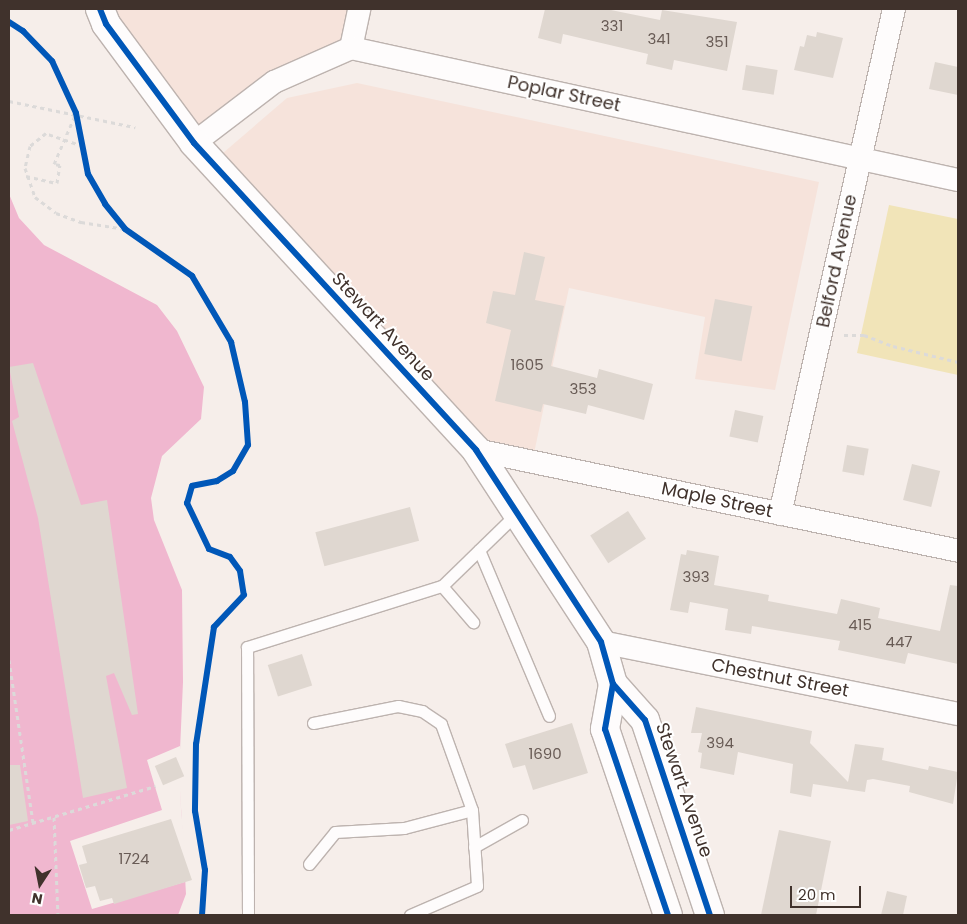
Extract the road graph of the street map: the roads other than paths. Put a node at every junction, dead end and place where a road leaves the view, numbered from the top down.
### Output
1 (100, 9) edge
2 (359, 9) edge
3 (894, 9) edge
4 (350, 48) junction
5 (194, 143) junction
6 (860, 158) junction
7 (958, 180) edge
8 (476, 450) junction
9 (517, 513) junction
10 (780, 514) junction
11 (479, 550) junction
12 (958, 551) edge
13 (442, 586) junction
14 (473, 622) dead end
15 (601, 642) junction
16 (613, 684) junction
17 (958, 714) edge
18 (549, 716) dead end
19 (313, 723) dead end
20 (472, 810) junction
21 (522, 820) dead end
22 (474, 848) junction
23 (309, 864) dead end
24 (248, 915) edge
25 (410, 915) edge
26 (668, 915) edge
27 (710, 915) edge

1 - 5 highway, Stewart Avenue
2 - 4 street
3 - 6 street, Belford Avenue
4 - 5 street
4 - 6 street, Poplar Street
5 - 8 highway, Stewart Avenue
6 - 7 street, Poplar Street
6 - 10 street, Belford Avenue
8 - 9 highway, Stewart Avenue
8 - 10 street, Maple Street
9 - 11 lane
9 - 15 highway, Stewart Avenue
10 - 12 street, Maple Street
11 - 13 lane
11 - 18 lane
13 - 14 lane
13 - 24 lane
15 - 16 highway, Stewart Avenue
15 - 17 street, Chestnut Street
16 - 26 highway, Stewart Avenue
16 - 27 highway, Stewart Avenue
19 - 20 lane
20 - 22 lane
20 - 23 lane
21 - 22 lane
22 - 25 lane

